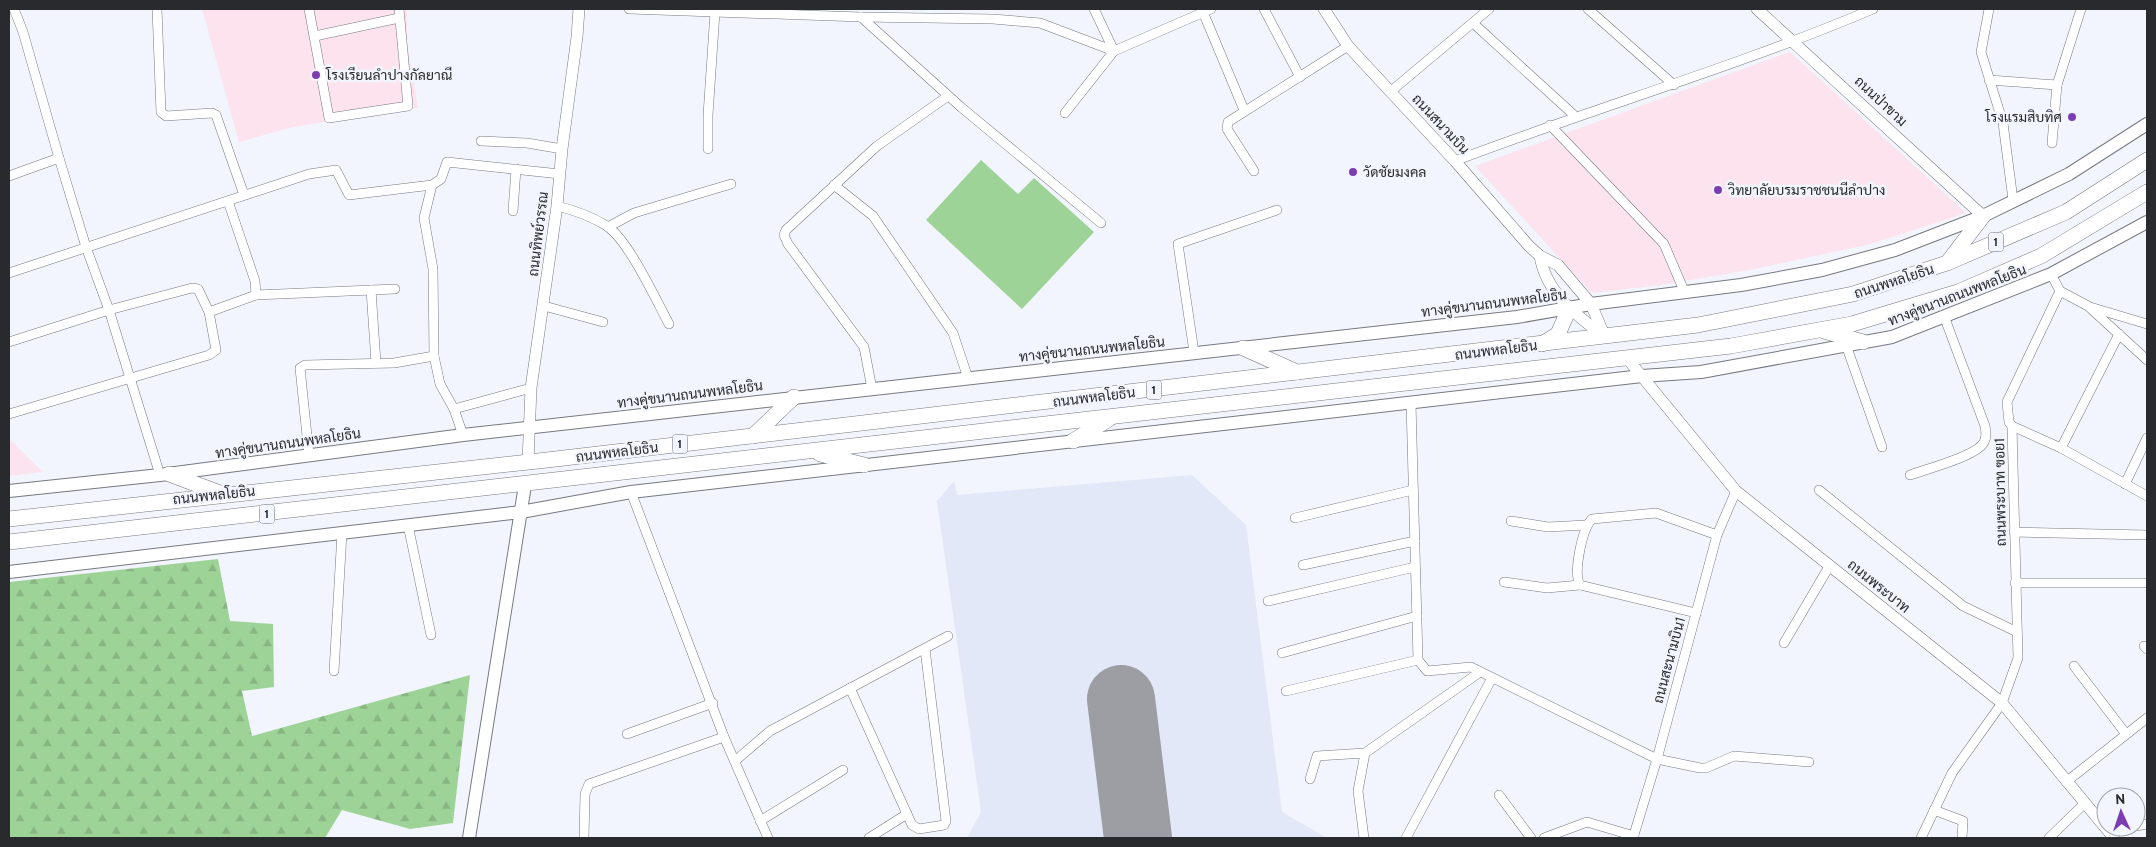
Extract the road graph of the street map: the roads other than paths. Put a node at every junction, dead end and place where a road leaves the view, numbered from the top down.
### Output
1 (14, 9) edge
2 (157, 9) edge
3 (310, 9) edge
4 (579, 9) edge
5 (629, 9) edge
6 (992, 9) edge
7 (1094, 9) edge
8 (1264, 9) edge
9 (1324, 9) edge
10 (1489, 9) edge
11 (1588, 9) edge
12 (1757, 9) edge
13 (1873, 9) edge
14 (1989, 9) edge
15 (2081, 9) edge
16 (1207, 10) edge
17 (715, 12) junction
18 (399, 13) edge
19 (924, 13) edge
20 (861, 17) junction
21 (993, 19) junction
22 (1473, 23) junction
23 (315, 36) junction
24 (1794, 42) junction
25 (1348, 46) junction
26 (1114, 51) junction
27 (1300, 77) junction
28 (1989, 80) junction
29 (1674, 85) junction
30 (2057, 85) junction
31 (1390, 92) junction
32 (948, 96) junction
33 (1244, 110) junction
34 (1066, 113) dead end
35 (1575, 116) junction
36 (2147, 124) edge
37 (1550, 125) junction
38 (481, 142) dead end
39 (2052, 142) dead end
40 (562, 149) junction
41 (708, 149) dead end
42 (59, 158) junction
43 (2147, 160) edge
44 (1455, 161) junction
45 (516, 169) junction
46 (1254, 171) dead end
47 (560, 174) junction
48 (9, 176) edge
49 (731, 184) dead end
50 (432, 185) junction
51 (834, 185) junction
52 (2147, 192) edge
53 (244, 195) junction
54 (228, 200) junction
55 (2013, 200) junction
56 (557, 206) junction
57 (1277, 210) dead end
58 (513, 211) dead end
59 (1983, 216) junction
60 (2147, 222) edge
61 (1101, 223) dead end
62 (608, 227) junction
63 (86, 246) junction
64 (1540, 256) junction
65 (1947, 264) junction
66 (9, 273) edge
67 (2051, 274) junction
68 (396, 289) dead end
69 (371, 290) junction
70 (2060, 290) junction
71 (1685, 293) junction
72 (256, 295) junction
73 (1591, 304) junction
74 (544, 306) junction
75 (2088, 306) junction
76 (1569, 309) junction
77 (109, 310) junction
78 (208, 312) junction
79 (1944, 316) junction
80 (603, 322) dead end
81 (669, 324) dead end
82 (2147, 324) edge
83 (1821, 330) junction
84 (2119, 334) junction
85 (1605, 337) junction
86 (9, 342) edge
87 (1863, 342) junction
88 (1541, 344) junction
89 (1846, 345) junction
90 (1244, 348) junction
91 (1194, 352) junction
92 (434, 356) junction
93 (1626, 357) junction
94 (2147, 360) edge
95 (376, 363) junction
96 (1298, 373) junction
97 (1642, 376) junction
98 (130, 377) junction
99 (968, 378) junction
100 (531, 388) junction
101 (872, 388) junction
102 (794, 397) junction
103 (1411, 403) junction
104 (454, 409) junction
105 (9, 414) edge
106 (1113, 416) junction
107 (2012, 426) junction
108 (528, 428) junction
109 (463, 435) junction
110 (753, 436) junction
111 (2147, 438) edge
112 (1073, 441) junction
113 (1882, 447) dead end
114 (2061, 448) junction
115 (809, 452) junction
116 (309, 455) junction
117 (528, 462) junction
118 (864, 465) junction
119 (165, 475) junction
120 (1910, 475) dead end
121 (2124, 484) junction
122 (525, 485) junction
123 (9, 490) edge
124 (1413, 490) junction
125 (1819, 490) dead end
126 (1736, 491) junction
127 (631, 492) junction
128 (222, 494) junction
129 (2147, 496) edge
130 (521, 512) junction
131 (1295, 518) dead end
132 (9, 519) edge
133 (1511, 521) dead end
134 (408, 525) junction
135 (1586, 525) junction
136 (2014, 532) junction
137 (342, 533) junction
138 (1716, 534) junction
139 (2147, 535) edge
140 (1415, 541) junction
141 (9, 542) edge
142 (1830, 565) junction
143 (1303, 566) dead end
144 (1415, 567) junction
145 (9, 572) edge
146 (1504, 582) dead end
147 (2015, 583) junction
148 (2147, 583) edge
149 (1580, 585) junction
150 (1268, 601) dead end
151 (1696, 613) junction
152 (1417, 616) junction
153 (2017, 632) junction
154 (430, 635) dead end
155 (948, 636) dead end
156 (1784, 643) dead end
157 (925, 649) junction
158 (1282, 653) dead end
159 (1418, 660) junction
160 (2074, 666) dead end
161 (334, 671) dead end
162 (1480, 672) junction
163 (1492, 678) junction
164 (850, 688) junction
165 (1286, 691) dead end
166 (713, 703) junction
167 (2002, 703) junction
168 (2147, 718) edge
169 (627, 734) dead end
170 (2126, 734) junction
171 (724, 737) junction
172 (1365, 753) junction
173 (1657, 759) junction
174 (735, 761) junction
175 (1809, 762) dead end
176 (843, 770) dead end
177 (1310, 779) dead end
178 (2066, 782) junction
179 (1499, 795) dead end
180 (2085, 803) junction
181 (1934, 810) junction
182 (907, 814) junction
183 (2096, 816) edge
184 (760, 821) junction
185 (1634, 837) edge
186 (469, 838) edge
187 (584, 838) edge
188 (768, 838) edge
189 (869, 838) edge
190 (1364, 838) edge
191 (1406, 838) edge
192 (1532, 838) edge
193 (1544, 838) edge
194 (1921, 838) edge
195 (1962, 838) edge
196 (2049, 838) edge

1 - 42 street
2 - 53 street
3 - 23 street
4 - 40 street, ถนนทิพย์วรรณ
5 - 17 street
6 - 21 street
7 - 26 street
8 - 27 street
9 - 25 street, ถนนสนามบิน
10 - 22 street
11 - 29 street
12 - 24 street, ถนนป่าขาม
13 - 24 street
14 - 28 street
15 - 30 street
16 - 26 street
16 - 33 street
17 - 20 street
17 - 41 street
18 - 23 street
18 - 23 street
19 - 20 street
19 - 21 street
20 - 32 street
21 - 26 street
22 - 31 street
22 - 35 street
24 - 29 street
24 - 59 street, ถนนป่าขาม
25 - 27 street
25 - 31 street, ถนนสนามบิน
26 - 34 street
27 - 33 street
28 - 30 street
28 - 55 street
29 - 35 street
30 - 39 street
31 - 44 street, ถนนสนามบิน
32 - 51 street
32 - 61 street
33 - 46 street
35 - 37 street
36 - 55 main road, ทางคู่ขนานถนนพหลโยธิน / 1
37 - 44 street
37 - 71 street
38 - 40 street
40 - 47 street, ถนนทิพย์วรรณ
42 - 48 street
42 - 63 street
43 - 65 highway, ถนนพหลโยธิน / 1
44 - 64 street, ถนนสนามบิน
45 - 47 street
45 - 50 street
45 - 58 street
47 - 56 street, ถนนทิพย์วรรณ
49 - 62 street
50 - 53 street
50 - 92 street
51 - 99 street
51 - 101 street
52 - 83 highway, ถนนพหลโยธิน / 1
53 - 54 street
54 - 63 street
54 - 72 street
55 - 59 main road, ทางคู่ขนานถนนพหลโยธิน / 1
56 - 62 street
56 - 74 street, ถนนทิพย์วรรณ
57 - 91 street
59 - 65 highway
59 - 71 main road, ทางคู่ขนานถนนพหลโยธิน / 1
60 - 67 main road, ทางคู่ขนานถนนพหลโยธิน / 1
62 - 81 street
63 - 66 street
63 - 77 street
64 - 73 street, ถนนสนามบิน
64 - 76 street, ถนนสนามบิน
65 - 85 highway, ถนนพหลโยธิน / 1
67 - 70 street
67 - 79 main road, ทางคู่ขนานถนนพหลโยธิน / 1
68 - 69 street
69 - 72 street
69 - 95 street
70 - 75 street
70 - 107 street, ถนนพระบาท ฃอย1
71 - 73 main road, ทางคู่ขนานถนนพหลโยธิน / 1
72 - 78 street
73 - 76 main road, ทางคู่ขนานถนนพหลโยธิน / 1
73 - 85 street, ถนนสนามบิน
74 - 80 street
74 - 100 street, ถนนทิพย์วรรณ
75 - 82 street
75 - 84 street
76 - 85 street, ถนนสนามบิน
76 - 88 highway
76 - 90 main road, ทางคู่ขนานถนนพหลโยธิน / 1
77 - 78 street
77 - 86 street
77 - 98 street
78 - 98 street
79 - 87 main road, ทางคู่ขนานถนนพหลโยธิน / 1
79 - 120 street
83 - 87 highway
83 - 93 highway, ถนนพหลโยธิน / 1
84 - 94 street
84 - 114 street
85 - 88 highway, ถนนพหลโยธิน / 1
85 - 93 highway
87 - 89 main road, ทางคู่ขนานถนนพหลโยธิน / 1
88 - 96 highway, ถนนพหลโยธิน / 1
89 - 97 main road, ทางคู่ขนานถนนพหลโยธิน / 1
89 - 113 street
90 - 91 main road, ทางคู่ขนานถนนพหลโยธิน / 1
90 - 96 highway
91 - 99 main road, ทางคู่ขนานถนนพหลโยธิน / 1
92 - 95 street
92 - 104 street
93 - 97 street, ถนนพระบาท
93 - 106 highway, ถนนพหลโยธิน / 1
95 - 116 street
96 - 110 highway, ถนนพหลโยธิน / 1
97 - 103 main road, ทางคู่ขนานถนนพหลโยธิน / 1
97 - 126 street, ถนนพระบาท
98 - 105 street
98 - 119 street
99 - 101 main road, ทางคู่ขนานถนนพหลโยธิน / 1
100 - 104 street
100 - 108 street, ถนนทิพย์วรรณ
101 - 102 main road, ทางคู่ขนานถนนพหลโยธิน / 1
102 - 108 main road, ทางคู่ขนานถนนพหลโยธิน / 1
102 - 110 highway
103 - 112 main road, ทางคู่ขนานถนนพหลโยธิน / 1
103 - 124 street
104 - 109 street
106 - 112 highway
106 - 115 highway, ถนนพหลโยธิน / 1
107 - 114 street
107 - 136 street, ถนนพระบาท ฃอย1
108 - 109 main road, ทางคู่ขนานถนนพหลโยธิน / 1
108 - 117 street, ถนนทิพย์วรรณ
109 - 116 main road, ทางคู่ขนานถนนพหลโยธิน / 1
110 - 117 highway, ถนนพหลโยธิน / 1
111 - 121 street
112 - 118 main road, ทางคู่ขนานถนนพหลโยธิน / 1
114 - 121 street
115 - 118 highway
115 - 122 highway, ถนนพหลโยธิน / 1
116 - 119 main road, ทางคู่ขนานถนนพหลโยธิน / 1
117 - 122 highway
117 - 128 highway, ถนนพหลโยธิน / 1
118 - 127 main road, ทางคู่ขนานถนนพหลโยธิน / 1
119 - 123 main road, ทางคู่ขนานถนนพหลโยธิน / 1
119 - 128 highway
121 - 129 street
122 - 130 main road
122 - 141 highway, ถนนพหลโยธิน / 1
124 - 131 street
124 - 140 street
125 - 153 street
126 - 138 street, ถนนสะนามบิน1
126 - 142 street, ถนนพระบาท
127 - 130 main road, ทางคู่ขนานถนนพหลโยธิน / 1
127 - 166 street
128 - 132 highway, ถนนพหลโยธิน / 1
130 - 134 main road, ทางคู่ขนานถนนพหลโยธิน / 1
130 - 186 main road
133 - 135 street
134 - 137 main road, ทางคู่ขนานถนนพหลโยธิน / 1
134 - 154 street
135 - 138 street
135 - 149 street
136 - 139 street
136 - 147 street, ถนนพระบาท ฃอย1
137 - 145 main road, ทางคู่ขนานถนนพหลโยธิน / 1
137 - 161 street
138 - 151 street, ถนนสะนามบิน1
140 - 143 street
140 - 144 street
142 - 156 street
142 - 167 street, ถนนพระบาท
144 - 150 street
144 - 152 street
146 - 149 street
147 - 148 street
147 - 153 street, ถนนพระบาท ฃอย1
149 - 151 street
151 - 173 street, ถนนสะนามบิน1
152 - 158 street
152 - 159 street
153 - 167 street, ถนนพระบาท ฃอย1
155 - 157 street
157 - 164 street
157 - 182 street
159 - 162 street
159 - 165 street
160 - 170 street
162 - 163 street
162 - 172 street
163 - 173 street
163 - 191 street
164 - 174 street
164 - 182 street
166 - 169 street
166 - 171 street
167 - 178 street, ถนนพระบาท
167 - 181 street, ถนนพระบาท ฃอย1
168 - 170 street
170 - 178 street
171 - 174 street
171 - 187 street
172 - 177 street
172 - 190 street
173 - 175 street
173 - 185 street, ถนนสะนามบิน1
174 - 184 street
176 - 184 street
178 - 180 street, ถนนพระบาท
179 - 192 street
180 - 183 street, ถนนพระบาท
180 - 196 street
181 - 194 street, ถนนพระบาท ฃอย1
181 - 195 street
182 - 189 street
184 - 188 street
185 - 193 street

